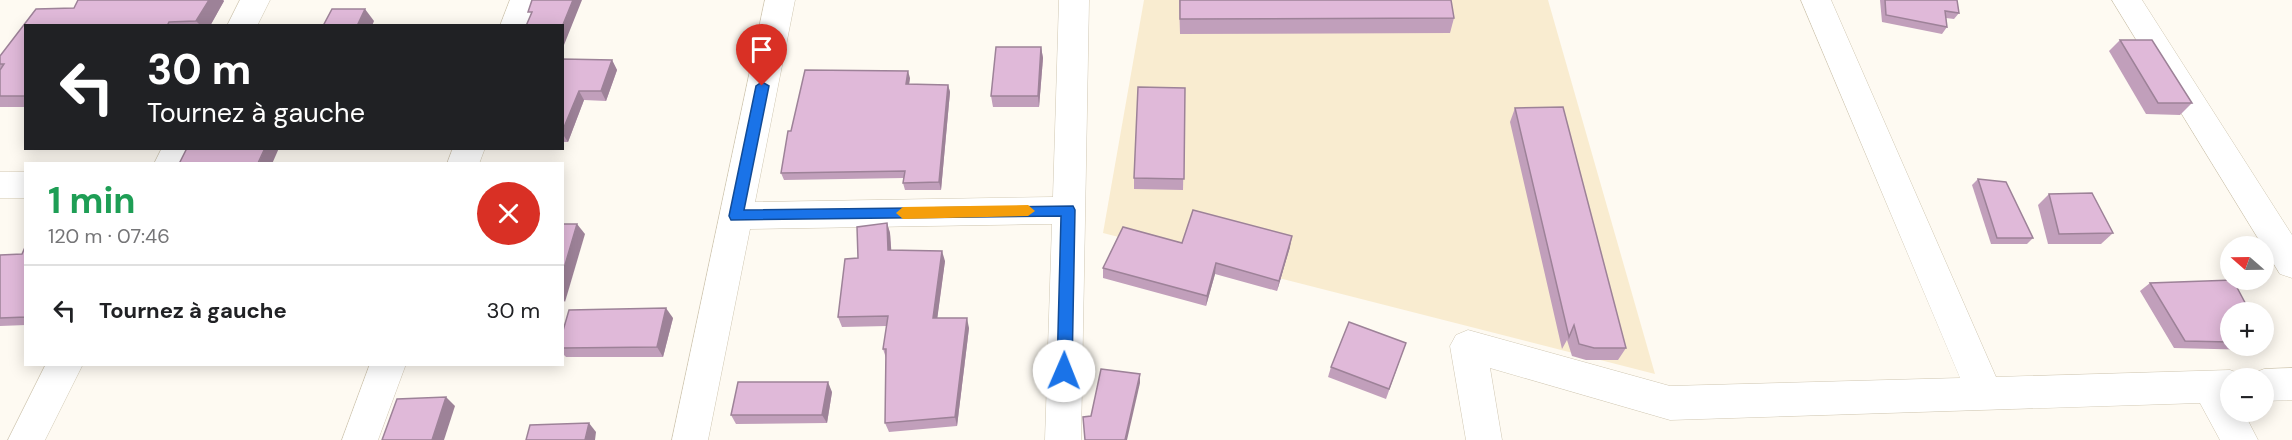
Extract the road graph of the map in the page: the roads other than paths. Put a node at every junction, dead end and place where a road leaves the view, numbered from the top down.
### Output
1 (255, 0) edge
2 (525, 0) edge
3 (780, 0) edge
4 (1074, 0) edge
5 (1816, 0) edge
6 (2127, 0) edge
7 (243, 24) edge
8 (516, 24) edge
9 (0, 185) edge
10 (24, 185) edge
11 (1068, 210) junction
12 (736, 216) junction
13 (2292, 264) edge
14 (64, 366) edge
15 (387, 366) edge
16 (2292, 384) edge
17 (2274, 385) edge
18 (2220, 386) edge
19 (1985, 394) junction
20 (2233, 422) edge
21 (26, 440) edge
22 (360, 440) edge
23 (690, 440) edge
24 (1063, 440) edge
25 (1484, 440) edge
26 (2240, 440) edge

1 - 7 street
2 - 8 street
3 - 12 street
4 - 11 street
5 - 19 street
6 - 13 street
9 - 10 street
11 - 12 street
11 - 24 street
12 - 23 street
14 - 21 street
15 - 22 street
16 - 17 street
18 - 19 street
19 - 25 street
20 - 26 street

